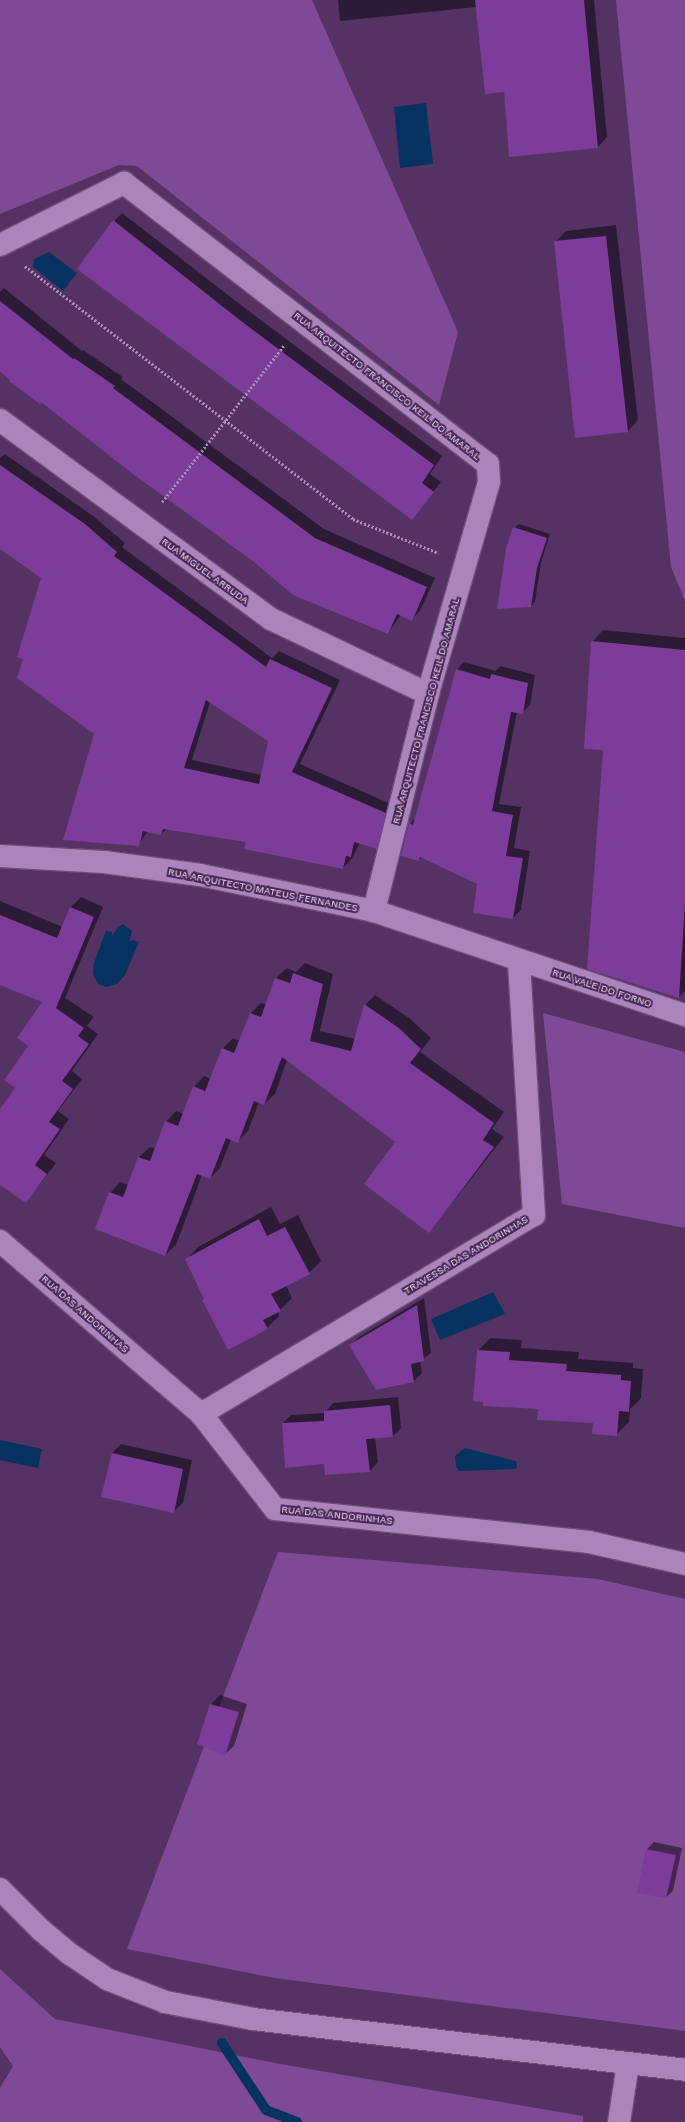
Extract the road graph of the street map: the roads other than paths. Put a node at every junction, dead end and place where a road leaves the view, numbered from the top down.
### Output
1 (0, 245) edge
2 (0, 420) edge
3 (428, 694) junction
4 (0, 856) edge
5 (374, 911) junction
6 (519, 961) junction
7 (685, 1015) edge
8 (0, 1241) edge
9 (201, 1414) junction
10 (685, 1564) edge
11 (0, 1889) edge
12 (628, 2064) junction
13 (685, 2070) edge
14 (618, 2122) edge

1 - 3 street, RUA ARQUITECTO FRANCISCO KEIL DO AMARAL
2 - 3 street, RUA MIGUEL ARRUDA
3 - 5 street, RUA ARQUITECTO FRANCISCO KEIL DO AMARAL
4 - 5 street, RUA ARQUITECTO MATEUS FERNANDES
5 - 6 street, RUA ARQUITECTO MATEUS FERNANDES
6 - 7 street, RUA VALE DO FORNO
6 - 9 street, TRAVESSA DAS ANDORINHAS
8 - 9 street, RUA DAS ANDORINHAS
9 - 10 street, RUA DAS ANDORINHAS
11 - 12 street
12 - 13 street
12 - 14 street

